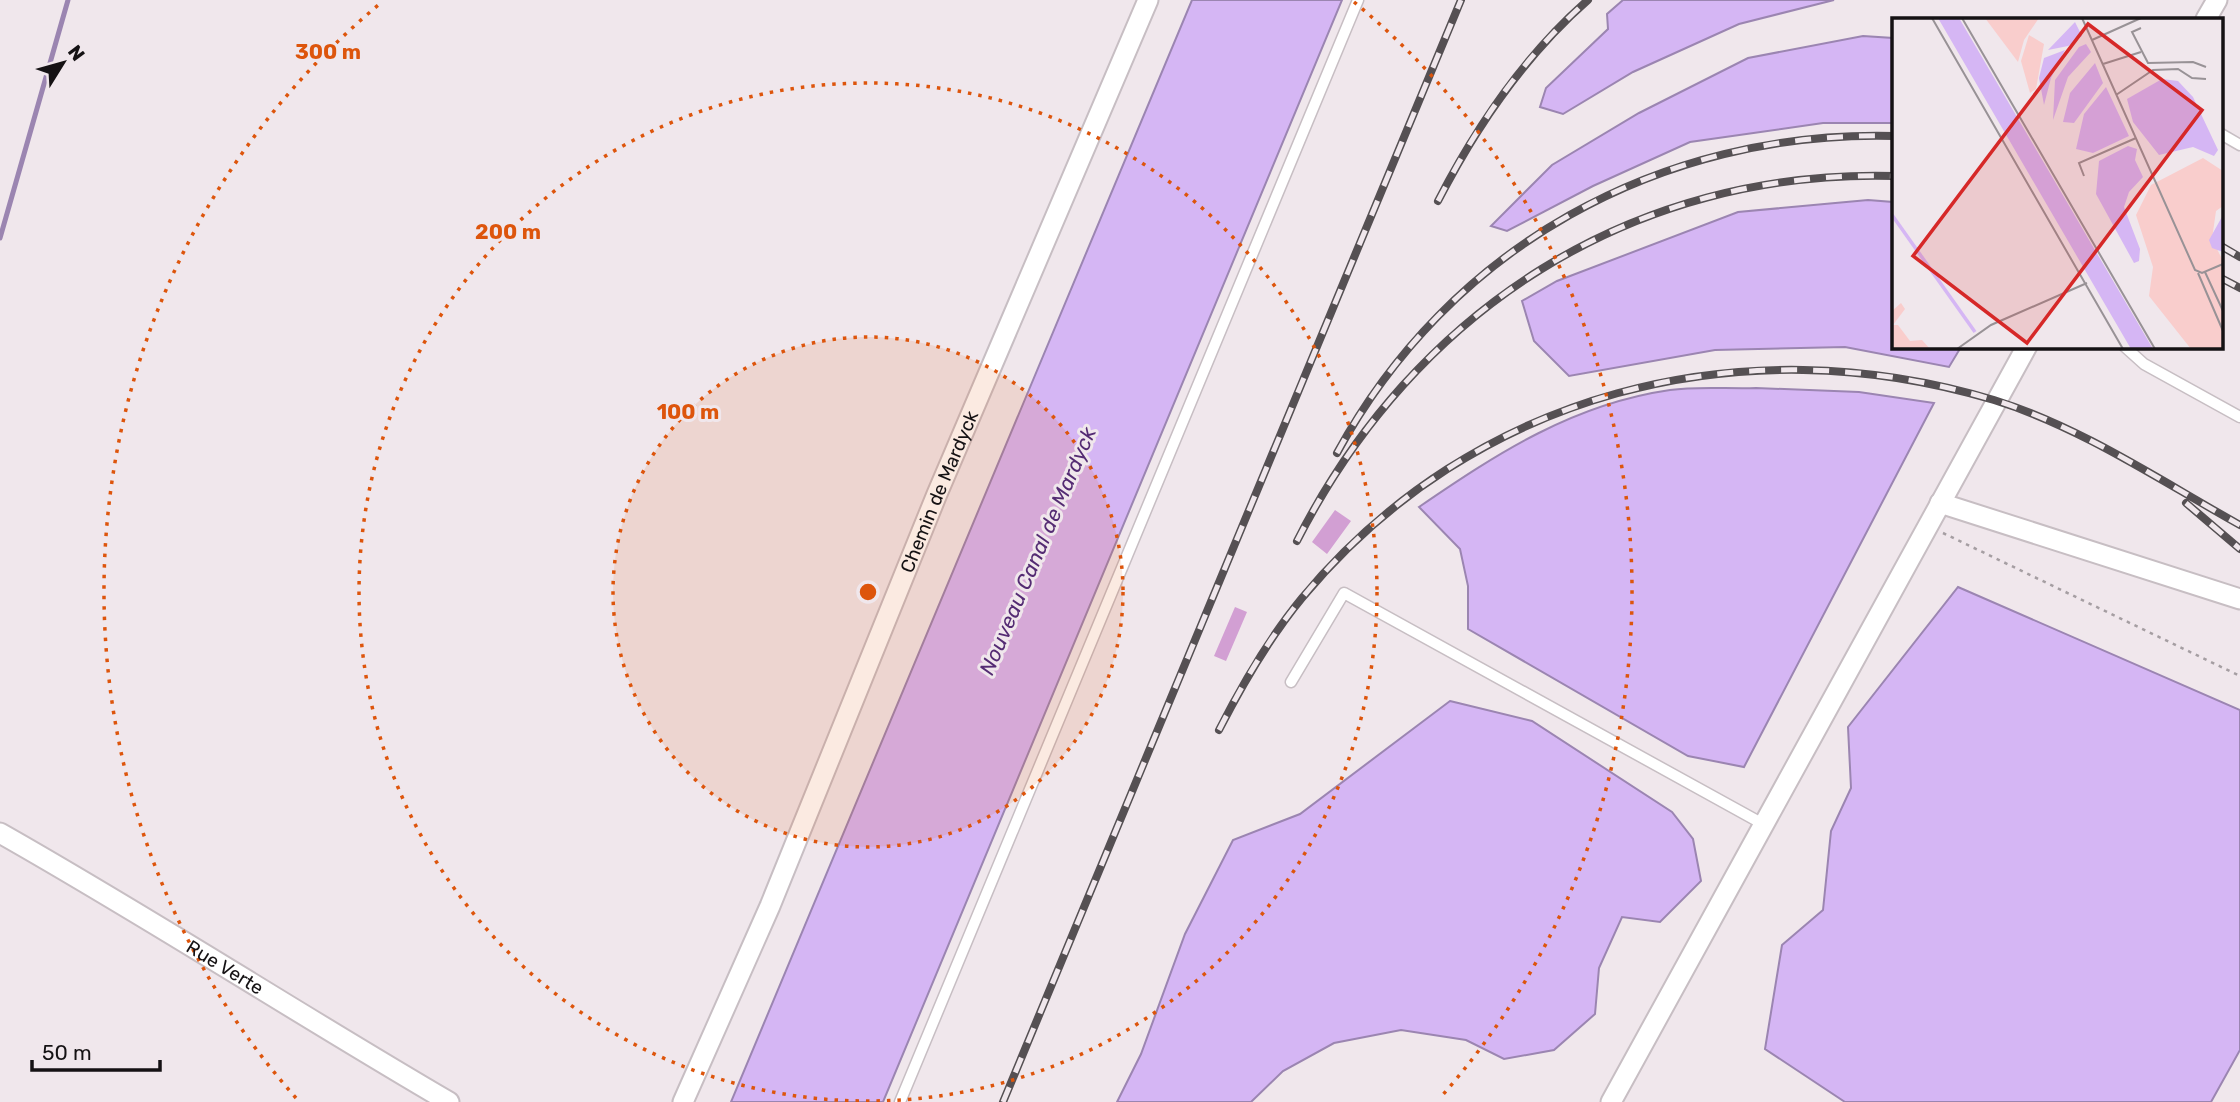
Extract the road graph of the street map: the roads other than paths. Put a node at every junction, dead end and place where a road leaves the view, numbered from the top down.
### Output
1 (1148, 0) edge
2 (1359, 0) edge
3 (2217, 0) edge
4 (2207, 18) edge
5 (2222, 135) edge
6 (2240, 145) edge
7 (2026, 348) edge
8 (2126, 348) edge
9 (2240, 417) edge
10 (1940, 503) junction
11 (2240, 599) edge
12 (1291, 682) dead end
13 (1763, 824) junction
14 (0, 833) edge
15 (449, 1102) edge
16 (683, 1102) edge
17 (900, 1102) edge
18 (1611, 1102) edge

1 - 16 street, Chemin de Mardyck
2 - 17 lane
3 - 4 street
5 - 6 lane
7 - 10 street
8 - 9 lane
10 - 11 street
10 - 13 street
12 - 13 lane
13 - 18 street
14 - 15 street, Rue Verte

